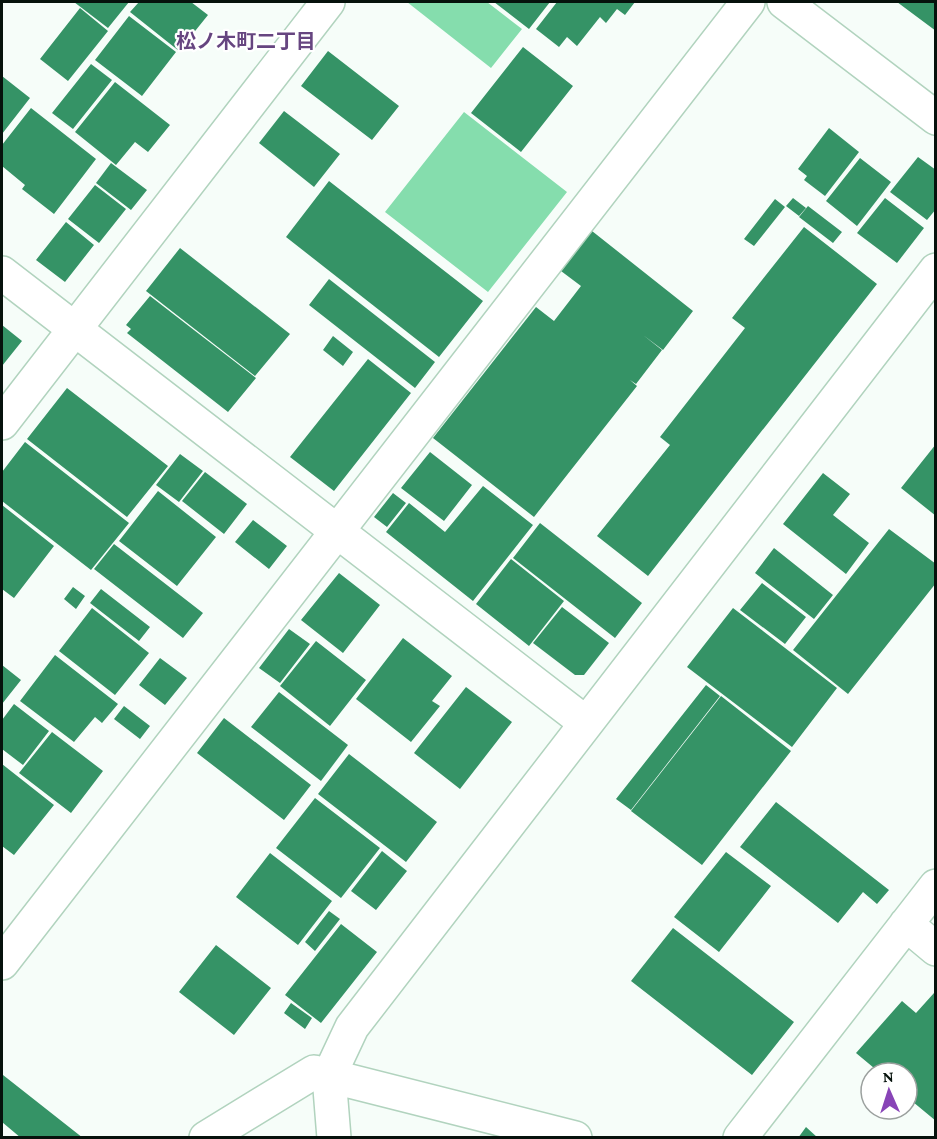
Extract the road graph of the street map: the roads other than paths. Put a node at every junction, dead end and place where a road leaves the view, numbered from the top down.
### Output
1 (328, 2) edge
2 (747, 2) edge
3 (783, 2) edge
4 (936, 118) edge
5 (936, 270) edge
6 (2, 273) edge
7 (74, 329) junction
8 (2, 423) edge
9 (337, 531) junction
10 (586, 723) junction
11 (936, 886) edge
12 (906, 924) junction
13 (936, 949) edge
14 (2, 963) edge
15 (329, 1076) junction
16 (206, 1137) edge
17 (334, 1137) edge
18 (575, 1137) edge
19 (740, 1137) edge

1 - 7 street
2 - 9 street
3 - 4 street
5 - 10 street
6 - 7 street
7 - 8 street
7 - 9 street
9 - 10 street
9 - 14 street
10 - 15 street
11 - 12 street
12 - 13 street
12 - 19 street
15 - 16 street
15 - 17 street
15 - 18 street

